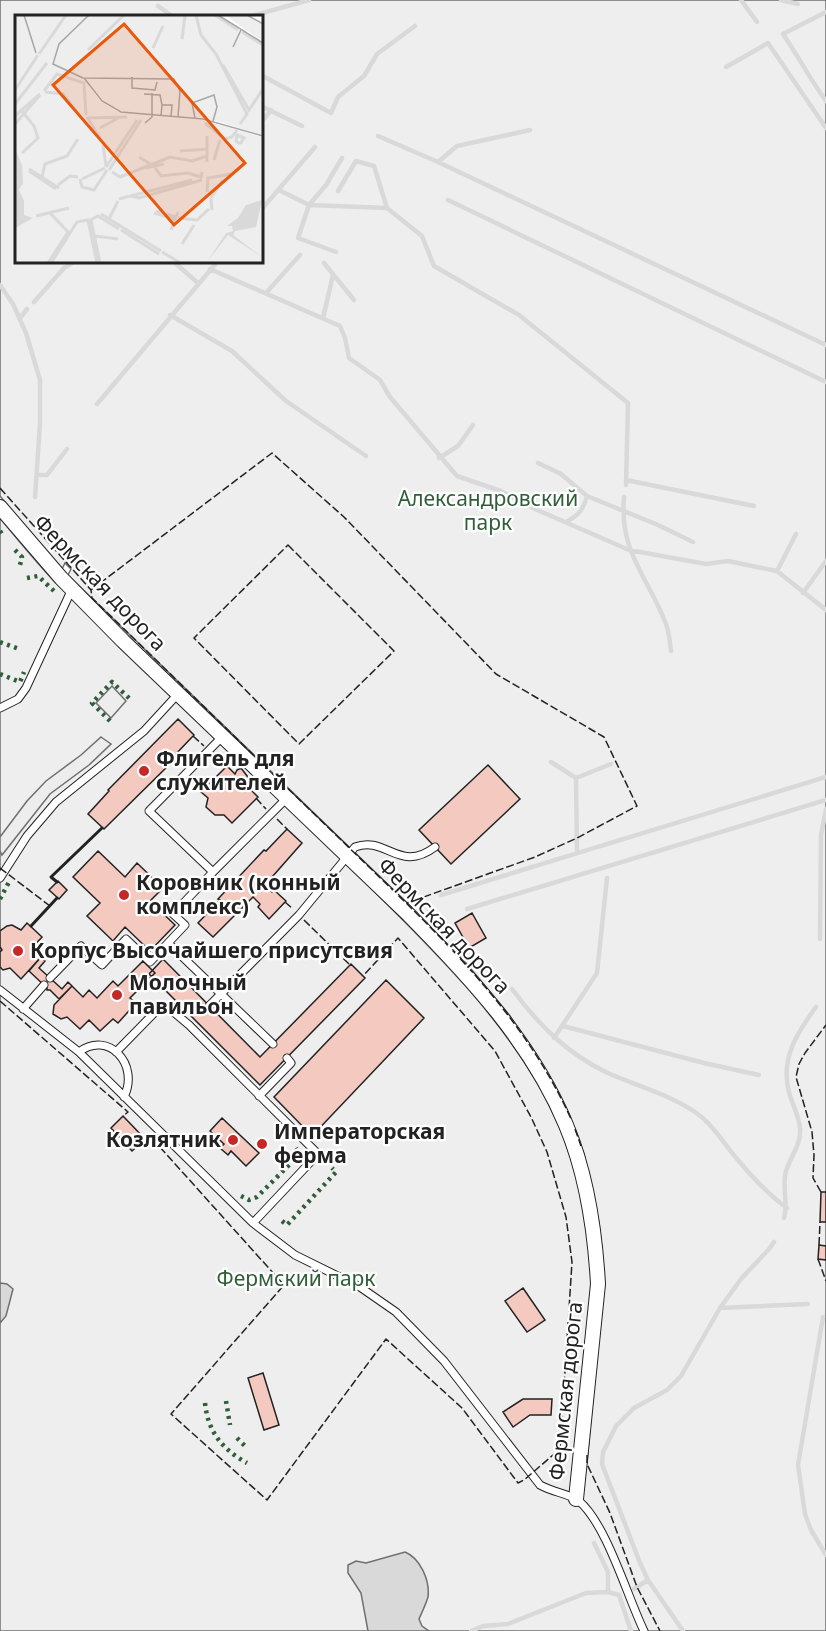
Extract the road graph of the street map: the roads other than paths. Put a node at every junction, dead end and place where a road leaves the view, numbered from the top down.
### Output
1 (0, 507) edge
2 (72, 589) junction
3 (178, 694) junction
4 (0, 708) edge
5 (223, 736) junction
6 (287, 798) junction
7 (435, 847) dead end
8 (347, 856) junction
9 (213, 872) junction
10 (0, 878) edge
11 (168, 943) junction
12 (50, 978) dead end
13 (44, 985) dead end
14 (0, 990) edge
15 (221, 993) junction
16 (209, 1006) dead end
17 (23, 1009) junction
18 (273, 1044) dead end
19 (79, 1052) junction
20 (116, 1052) junction
21 (287, 1058) dead end
22 (260, 1096) junction
23 (124, 1097) junction
24 (253, 1223) junction
25 (576, 1499) junction
26 (644, 1631) edge

1 - 2 street, Фермская дорога
2 - 3 street, Фермская дорога
2 - 4 lane
3 - 5 street, Фермская дорога
3 - 10 lane
5 - 6 street, Фермская дорога
5 - 9 lane
6 - 8 street, Фермская дорога
6 - 9 lane
7 - 8 lane
8 - 15 lane
8 - 25 street, Фермская дорога
9 - 11 lane
11 - 12 lane
11 - 15 lane
13 - 17 lane
14 - 17 lane
15 - 16 lane
15 - 18 lane
17 - 19 lane
19 - 20 lane
19 - 23 lane
20 - 22 lane
20 - 23 lane
21 - 22 lane
22 - 24 lane
23 - 24 lane
24 - 25 lane
25 - 26 lane

